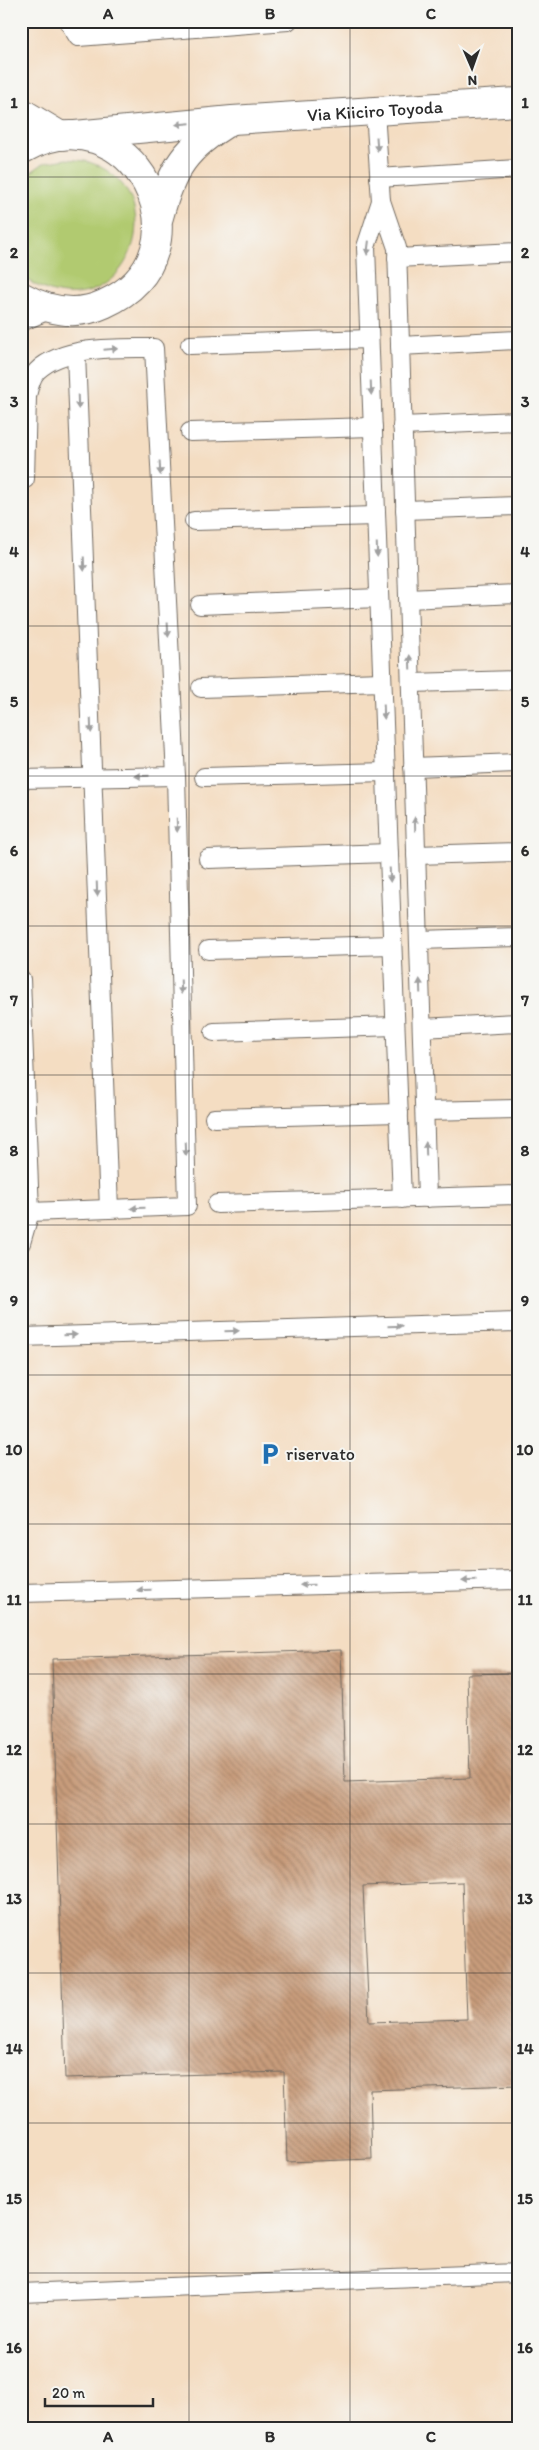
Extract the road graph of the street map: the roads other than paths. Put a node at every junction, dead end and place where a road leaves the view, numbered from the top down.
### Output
1 (68, 21) edge
2 (288, 21) edge
3 (518, 102) edge
4 (375, 111) junction
5 (21, 112) edge
6 (232, 120) junction
7 (68, 136) junction
8 (21, 150) edge
9 (518, 169) edge
10 (380, 178) junction
11 (381, 201) junction
12 (158, 218) junction
13 (518, 252) edge
14 (397, 258) junction
15 (21, 296) edge
16 (51, 310) junction
17 (21, 322) edge
18 (370, 339) junction
19 (518, 340) edge
20 (190, 345) dead end
21 (400, 346) junction
22 (76, 353) junction
23 (518, 421) edge
24 (402, 426) junction
25 (373, 427) junction
26 (190, 432) dead end
27 (23, 479) edge
28 (518, 506) edge
29 (405, 510) junction
30 (376, 516) junction
31 (194, 521) dead end
32 (518, 594) edge
33 (379, 598) junction
34 (408, 599) junction
35 (200, 605) dead end
36 (518, 680) edge
37 (382, 682) junction
38 (410, 683) junction
39 (201, 688) dead end
40 (518, 763) edge
41 (414, 768) junction
42 (386, 772) junction
43 (176, 776) junction
44 (204, 777) dead end
45 (93, 778) junction
46 (21, 779) edge
47 (518, 852) edge
48 (389, 853) junction
49 (416, 855) junction
50 (208, 860) dead end
51 (518, 937) edge
52 (419, 940) junction
53 (392, 945) junction
54 (208, 950) dead end
55 (21, 979) edge
56 (518, 1023) edge
57 (395, 1026) junction
58 (422, 1028) junction
59 (214, 1032) dead end
60 (518, 1108) edge
61 (425, 1111) junction
62 (399, 1113) junction
63 (214, 1118) dead end
64 (518, 1195) edge
65 (402, 1198) junction
66 (427, 1198) junction
67 (217, 1204) dead end
68 (109, 1209) junction
69 (30, 1212) junction
70 (21, 1243) edge
71 (518, 1322) edge
72 (21, 1337) edge
73 (518, 1580) edge
74 (21, 1593) edge
75 (518, 2273) edge
76 (21, 2293) edge

1 - 2 lane
3 - 4 street, Via Kiiciro Toyoda
4 - 6 street, Via Kiiciro Toyoda
4 -> 10 lane
5 - 7 street
6 -> 7 street, Via Kiiciro Toyoda
6 - 12 street, Via Kiiciro Toyoda
7 - 8 street, Via Kiiciro Toyoda
7 - 12 street
9 - 10 lane
10 - 11 lane
11 - 14 lane
11 -> 18 lane
12 - 16 street
13 - 14 lane
14 - 21 lane
15 - 16 street
16 - 17 lane
18 - 20 lane
18 -> 25 lane
19 - 21 lane
21 - 24 lane
22 - 27 lane
22 -> 43 lane
22 -> 45 lane
23 - 24 lane
24 - 29 lane
25 - 26 lane
25 - 30 lane
28 - 29 lane
29 - 34 lane
30 - 31 lane
30 -> 33 lane
32 - 34 lane
33 - 35 lane
33 - 37 lane
38 -> 34 lane
36 - 38 lane
37 - 39 lane
37 -> 42 lane
38 - 41 lane
40 - 41 lane
49 -> 41 lane
42 - 44 lane
42 - 48 lane
43 -> 45 lane
43 -> 68 lane
45 - 46 lane
45 -> 68 lane
47 - 49 lane
48 - 50 lane
48 -> 53 lane
49 - 52 lane
51 - 52 lane
58 -> 52 lane
53 - 54 lane
53 - 57 lane
55 - 69 lane
56 - 58 lane
57 - 59 lane
57 - 62 lane
58 - 61 lane
60 - 61 lane
66 -> 61 lane
62 - 63 lane
62 - 65 lane
64 - 66 lane
65 - 66 lane
65 - 67 lane
68 - 69 lane
69 - 70 lane
72 -> 71 lane
73 -> 74 lane
75 - 76 lane

